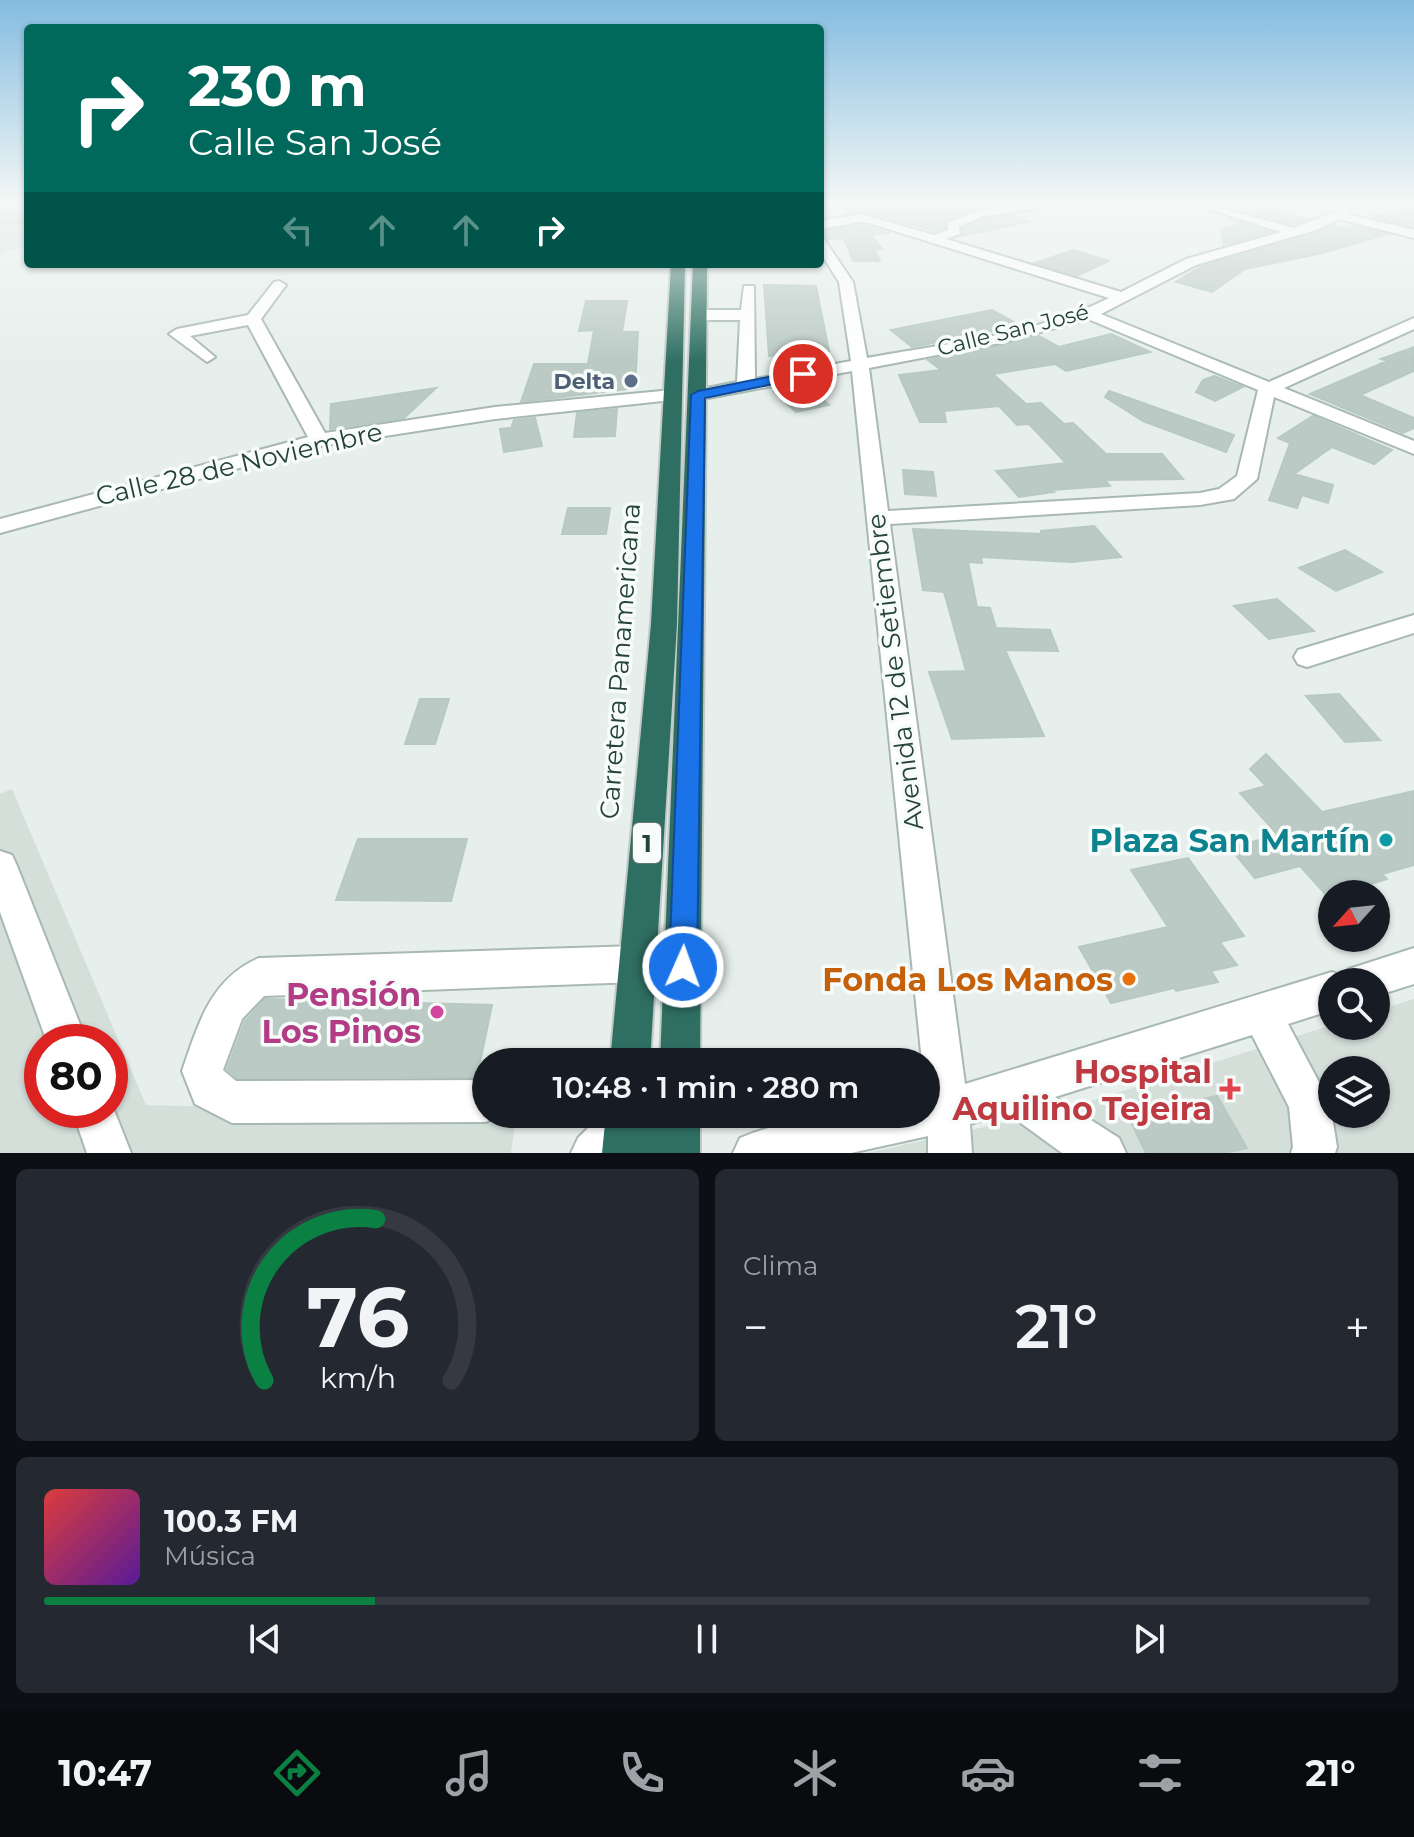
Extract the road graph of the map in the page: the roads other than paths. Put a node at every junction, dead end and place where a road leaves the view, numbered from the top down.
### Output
1 (828, 255) edge
2 (986, 255) edge
3 (1216, 255) edge
4 (678, 268) edge
5 (700, 268) edge
6 (279, 285) dead end
7 (749, 289) dead end
8 (1122, 297) junction
9 (1089, 314) junction
10 (699, 315) junction
11 (748, 315) junction
12 (253, 319) junction
13 (1414, 323) edge
14 (207, 357) dead end
15 (860, 363) junction
16 (746, 386) junction
17 (1267, 389) junction
18 (690, 390) junction
19 (319, 440) junction
20 (1414, 448) edge
21 (877, 518) junction
22 (0, 526) edge
23 (1414, 624) edge
24 (1307, 657) dead end
25 (0, 866) edge
26 (637, 964) junction
27 (1414, 966) edge
28 (1390, 973) edge
29 (1318, 995) edge
30 (1261, 1013) junction
31 (60, 1024) edge
32 (631, 1048) edge
33 (680, 1048) edge
34 (1011, 1090) junction
35 (472, 1101) edge
36 (948, 1110) junction
37 (100, 1128) edge
38 (625, 1128) edge
39 (632, 1128) edge
40 (679, 1128) edge
41 (1100, 1152) edge
42 (109, 1153) edge
43 (593, 1153) edge
44 (656, 1153) edge
45 (678, 1153) edge
46 (755, 1153) edge
47 (950, 1153) edge
48 (1313, 1153) edge

1 - 15 street, Avenida 12 de Setiembre
2 - 8 street
3 - 8 street, Calle San José
4 - 18 highway, Carretera Panamericana / 1
5 - 10 highway, Carretera Panamericana / 1
6 - 12 street
7 - 11 street
8 - 9 street, Calle San José
9 - 15 street, Calle San José
9 - 17 street
10 - 11 street
10 - 18 highway, Carretera Panamericana / 1
11 - 16 street
12 - 14 street
12 - 19 street
13 - 17 street
15 - 16 street, Calle San José
15 - 21 street, Avenida 12 de Setiembre
16 - 18 street, Calle San José
17 - 20 street
17 - 21 street
18 - 19 street, Calle 28 de Noviembre
18 - 26 highway, Carretera Panamericana / 1
18 - 33 highway, Carretera Panamericana / 1
19 - 22 street, Calle 28 de Noviembre
21 - 36 street, Avenida 12 de Setiembre
23 - 24 street
25 - 31 street
26 - 32 highway, Carretera Panamericana / 1
26 - 35 street
27 - 28 street
29 - 30 street
30 - 34 street
30 - 48 street
34 - 36 street
34 - 41 street
36 - 46 street
36 - 47 street, Avenida 12 de Setiembre
37 - 42 street
38 - 43 street
39 - 44 highway
40 - 45 highway

